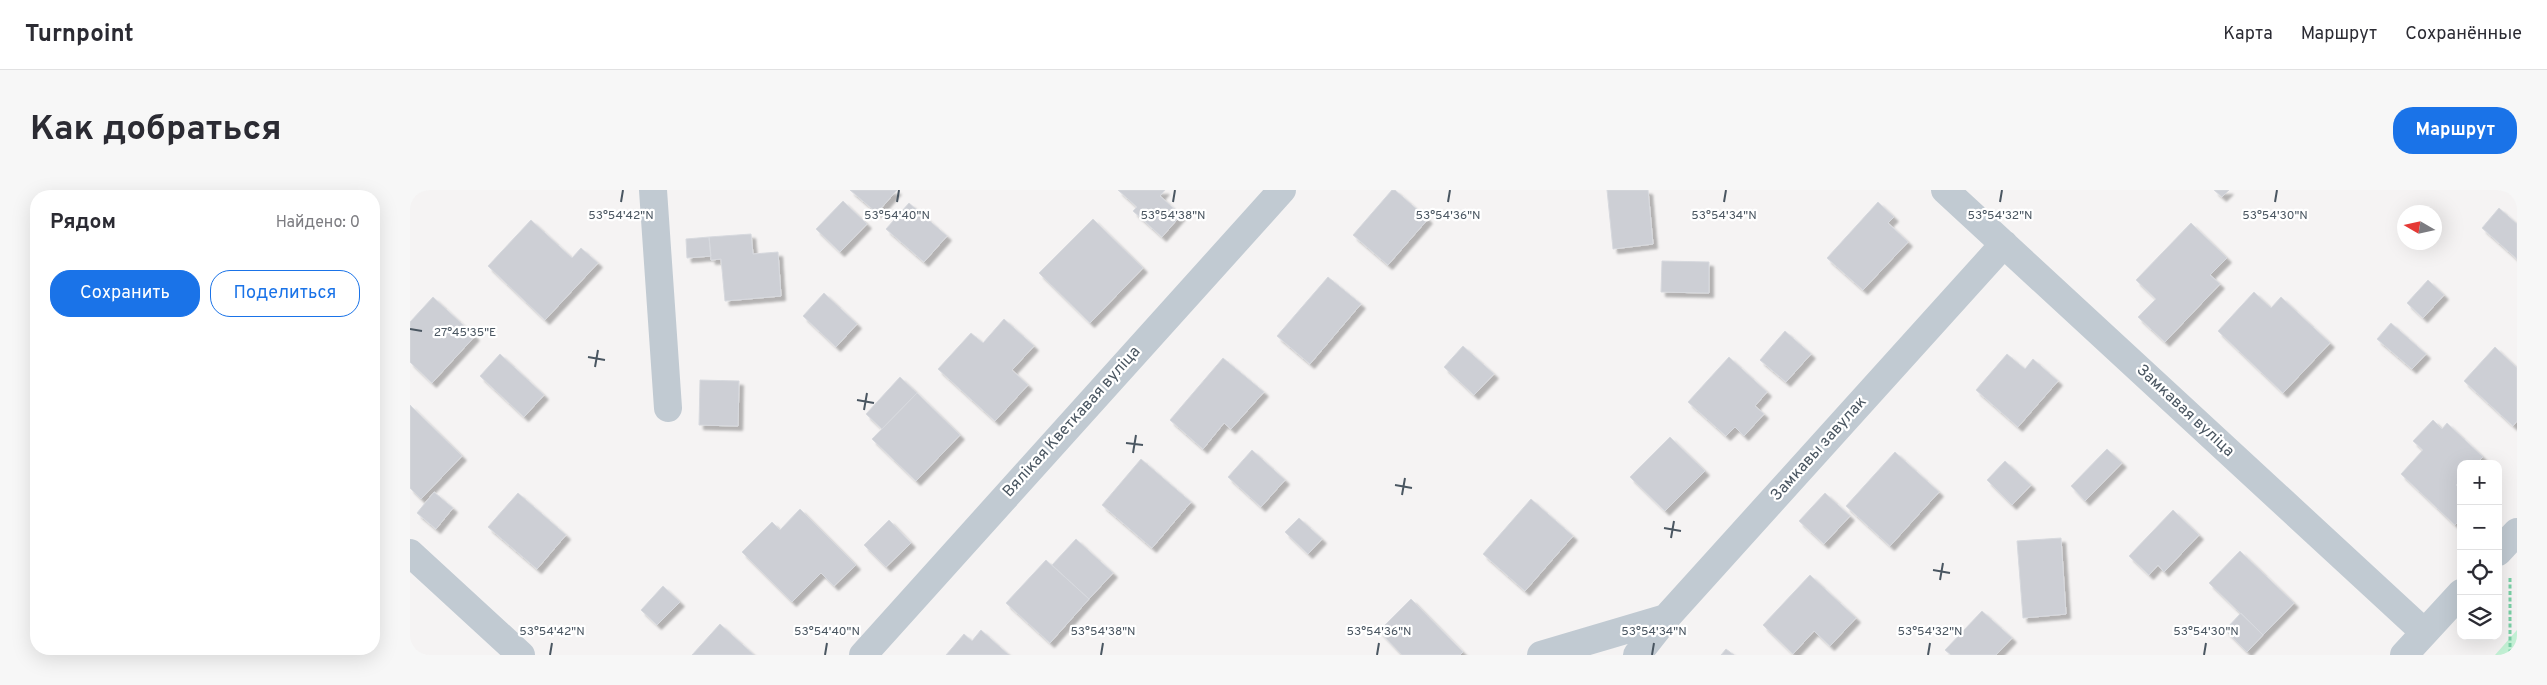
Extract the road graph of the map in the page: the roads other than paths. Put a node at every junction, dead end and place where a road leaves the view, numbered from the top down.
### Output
1 (653, 190) edge
2 (1282, 190) edge
3 (1945, 190) edge
4 (2004, 244) junction
5 (668, 408) dead end
6 (410, 553) edge
7 (2459, 595) edge
8 (1666, 618) junction
9 (2424, 632) junction
10 (520, 655) edge
11 (863, 655) edge
12 (1541, 655) edge
13 (1637, 655) edge
14 (2404, 655) edge

1 - 5 street
2 - 11 street, Вялікая Кветкавая вуліца
3 - 4 street, Замкавая вуліца
4 - 8 street, Замкавы завулак
4 - 9 street, Замкавая вуліца
6 - 10 street
7 - 9 street
8 - 12 street
8 - 13 street, Замкавы завулак
9 - 14 street

